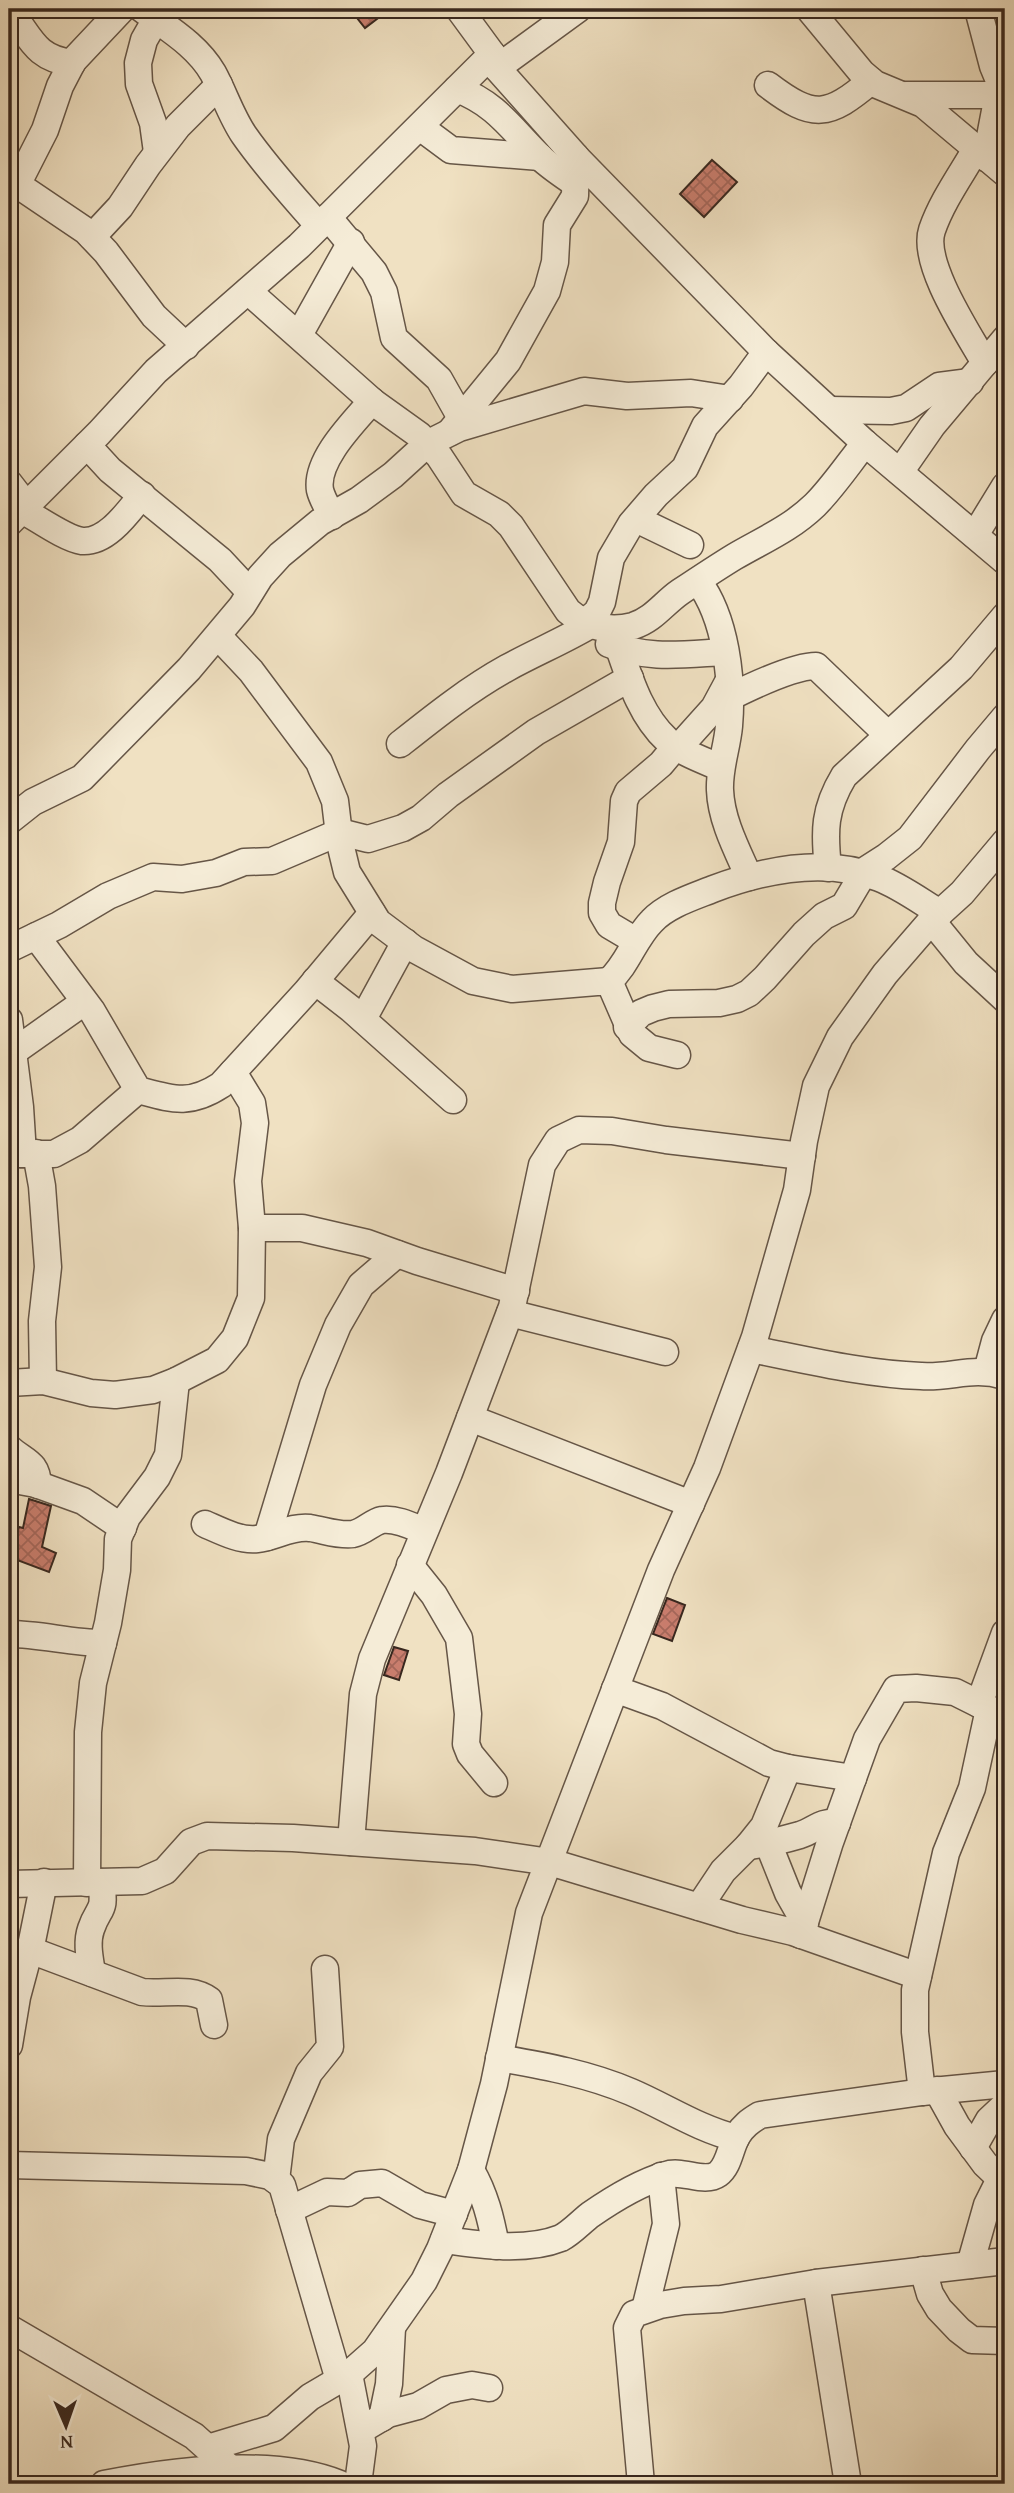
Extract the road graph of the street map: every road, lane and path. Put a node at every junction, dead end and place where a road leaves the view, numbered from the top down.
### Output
1 (122, 9) edge
2 (459, 9) edge
3 (578, 9) edge
4 (809, 9) edge
5 (978, 9) edge
6 (9, 10) edge
7 (149, 14) edge
8 (494, 61) junction
9 (72, 63) junction
10 (871, 80) junction
11 (219, 85) junction
12 (768, 85) dead end
13 (457, 89) junction
14 (904, 95) junction
15 (1003, 95) edge
16 (420, 127) junction
17 (157, 152) junction
18 (540, 157) junction
19 (576, 157) junction
20 (989, 160) edge
21 (13, 182) edge
22 (576, 184) junction
23 (324, 222) junction
24 (92, 237) junction
25 (351, 242) junction
26 (248, 291) junction
27 (299, 335) junction
28 (1005, 339) edge
29 (186, 346) junction
30 (766, 352) junction
31 (977, 372) junction
32 (730, 399) junction
33 (372, 401) junction
34 (829, 410) junction
35 (446, 432) junction
36 (865, 443) junction
37 (87, 445) junction
38 (900, 472) junction
39 (9, 483) edge
40 (1005, 486) edge
41 (142, 495) junction
42 (19, 513) edge
43 (332, 516) junction
44 (636, 519) junction
45 (975, 535) junction
46 (690, 545) dead end
47 (1005, 561) edge
48 (698, 581) junction
49 (250, 592) junction
50 (1005, 617) edge
51 (640, 623) junction
52 (586, 626) junction
53 (218, 636) junction
54 (623, 668) junction
55 (732, 677) junction
56 (1005, 717) edge
57 (887, 734) junction
58 (400, 744) dead end
59 (677, 746) junction
60 (721, 768) junction
61 (9, 821) edge
62 (340, 832) junction
63 (1005, 842) edge
64 (828, 868) junction
65 (862, 873) junction
66 (749, 877) junction
67 (372, 913) junction
68 (935, 916) junction
69 (36, 936) junction
70 (636, 941) junction
71 (405, 942) junction
72 (9, 948) edge
73 (315, 981) junction
74 (609, 981) junction
75 (1005, 999) edge
76 (84, 1002) junction
77 (363, 1019) junction
78 (9, 1020) edge
79 (627, 1027) junction
80 (12, 1053) junction
81 (677, 1055) dead end
82 (233, 1072) junction
83 (138, 1090) junction
84 (453, 1100) dead end
85 (22, 1154) edge
86 (802, 1156) junction
87 (252, 1228) junction
88 (397, 1254) junction
89 (513, 1302) junction
90 (1005, 1320) edge
91 (751, 1349) junction
92 (665, 1352) dead end
93 (996, 1373) edge
94 (43, 1381) junction
95 (176, 1381) junction
96 (9, 1383) edge
97 (470, 1418) junction
98 (9, 1448) edge
99 (9, 1479) edge
100 (38, 1485) junction
101 (691, 1504) junction
102 (205, 1524) dead end
103 (122, 1528) junction
104 (424, 1531) junction
105 (267, 1537) junction
106 (410, 1565) junction
107 (1005, 1633) edge
108 (9, 1634) edge
109 (103, 1643) junction
110 (615, 1689) junction
111 (991, 1710) edge
112 (788, 1768) junction
113 (853, 1778) junction
114 (494, 1783) dead end
115 (837, 1823) junction
116 (351, 1842) junction
117 (758, 1845) junction
118 (550, 1862) junction
119 (44, 1882) junction
120 (94, 1883) junction
121 (9, 1884) edge
122 (699, 1907) junction
123 (803, 1929) junction
124 (30, 1950) junction
125 (325, 1969) dead end
126 (92, 1973) junction
127 (918, 1976) junction
128 (214, 2025) dead end
129 (9, 2045) edge
130 (499, 2058) junction
131 (1005, 2084) edge
132 (929, 2091) junction
133 (1005, 2105) edge
134 (736, 2138) junction
135 (973, 2148) junction
136 (9, 2165) edge
137 (471, 2170) junction
138 (1002, 2173) edge
139 (661, 2176) junction
140 (276, 2180) junction
141 (289, 2210) junction
142 (454, 2214) junction
143 (444, 2240) junction
144 (496, 2246) junction
145 (1005, 2261) edge
146 (970, 2265) junction
147 (923, 2270) junction
148 (816, 2283) junction
149 (645, 2309) junction
150 (392, 2326) junction
151 (9, 2328) edge
152 (1005, 2341) edge
153 (344, 2377) junction
154 (489, 2388) dead end
155 (372, 2424) junction
156 (208, 2448) junction
157 (232, 2470) junction
158 (132, 2482) edge
159 (104, 2484) edge
160 (340, 2484) edge
161 (358, 2484) edge
162 (641, 2484) edge
163 (848, 2484) edge

1 - 9 street
2 - 8 street
3 - 8 street
4 - 10 street
5 - 15 street
6 - 9 street
7 - 11 street
7 - 17 street
8 - 13 street
8 - 19 street
9 - 21 street
10 - 12 street
10 - 14 street
11 - 17 street
11 - 23 street
13 - 16 street
13 - 18 street
14 - 15 street
14 - 20 street
15 - 20 street
16 - 18 street
16 - 23 street
17 - 24 street
18 - 22 street
19 - 22 street
19 - 30 street
20 - 31 street
21 - 24 street
22 - 35 street
23 - 25 street
23 - 26 street
24 - 29 street
25 - 27 street
25 - 35 street
26 - 27 street
26 - 29 street
27 - 33 street
28 - 31 street
29 - 37 street
30 - 32 street
30 - 34 street
31 - 34 street
31 - 38 street
32 - 35 street
32 - 44 street
33 - 35 street
33 - 43 street
34 - 36 street
35 - 43 street
35 - 52 street
36 - 38 street
36 - 48 street
37 - 41 street
37 - 42 street
38 - 45 street
39 - 42 street
40 - 45 street
41 - 42 street
41 - 49 street
43 - 49 street
44 - 46 street
44 - 52 street
45 - 47 street
48 - 51 street
48 - 55 street
49 - 53 street
50 - 57 street
51 - 52 street
51 - 54 street
52 - 54 street
52 - 58 street
53 - 61 street
53 - 62 street
54 - 55 street
54 - 59 street
54 - 62 street
55 - 57 street
55 - 59 street
55 - 60 street
56 - 65 street
57 - 64 street
59 - 60 street
59 - 70 street
60 - 66 street
62 - 67 street
62 - 69 street
63 - 68 street
64 - 65 street
64 - 66 street
65 - 68 street
65 - 79 street
66 - 70 street
67 - 71 street
67 - 73 street
68 - 75 street
68 - 86 street
69 - 72 street
69 - 76 street
70 - 74 street
71 - 74 street
71 - 77 street
73 - 77 street
73 - 82 street
74 - 79 street
76 - 80 street
76 - 83 street
77 - 84 street
78 - 80 street
79 - 81 street
80 - 85 street
82 - 83 street
82 - 87 street
83 - 85 street
85 - 94 street
86 - 89 street
86 - 91 street
87 - 88 street
87 - 95 street
88 - 89 street
88 - 105 street
89 - 92 street
89 - 97 street
90 - 93 street
91 - 93 street
91 - 101 street
94 - 95 street
94 - 96 street
95 - 103 street
97 - 101 street
97 - 104 street
98 - 100 street
99 - 100 street
100 - 103 street
101 - 110 street
102 - 105 street
103 - 109 street
104 - 105 street
104 - 106 street
106 - 114 street
106 - 116 street
107 - 111 street
108 - 109 street
109 - 120 street
110 - 112 street
110 - 118 street
111 - 113 street
111 - 127 street
112 - 113 street
112 - 117 street
113 - 115 street
115 - 117 street
115 - 123 street
116 - 118 street
116 - 120 street
117 - 122 street
117 - 123 street
118 - 122 street
118 - 130 street
119 - 120 street
119 - 121 street
119 - 124 street
120 - 126 street
122 - 123 street
123 - 127 street
124 - 126 street
124 - 129 street
125 - 140 street
126 - 128 street
127 - 132 street
130 - 134 street
130 - 137 street
131 - 132 street
132 - 134 street
132 - 135 street
133 - 135 street
134 - 139 street
135 - 138 street
136 - 140 street
137 - 142 street
137 - 144 street
138 - 146 street
139 - 144 street
139 - 149 street
140 - 141 street
141 - 142 street
141 - 153 street
142 - 143 street
143 - 144 street
143 - 150 street
145 - 146 street
146 - 147 street
147 - 148 street
147 - 152 street
148 - 149 street
148 - 163 street
149 - 162 street
150 - 153 street
150 - 155 street
151 - 156 street
153 - 155 street
153 - 156 street
154 - 155 street
155 - 161 street
156 - 157 street
157 - 158 street
157 - 160 street
158 - 159 street

